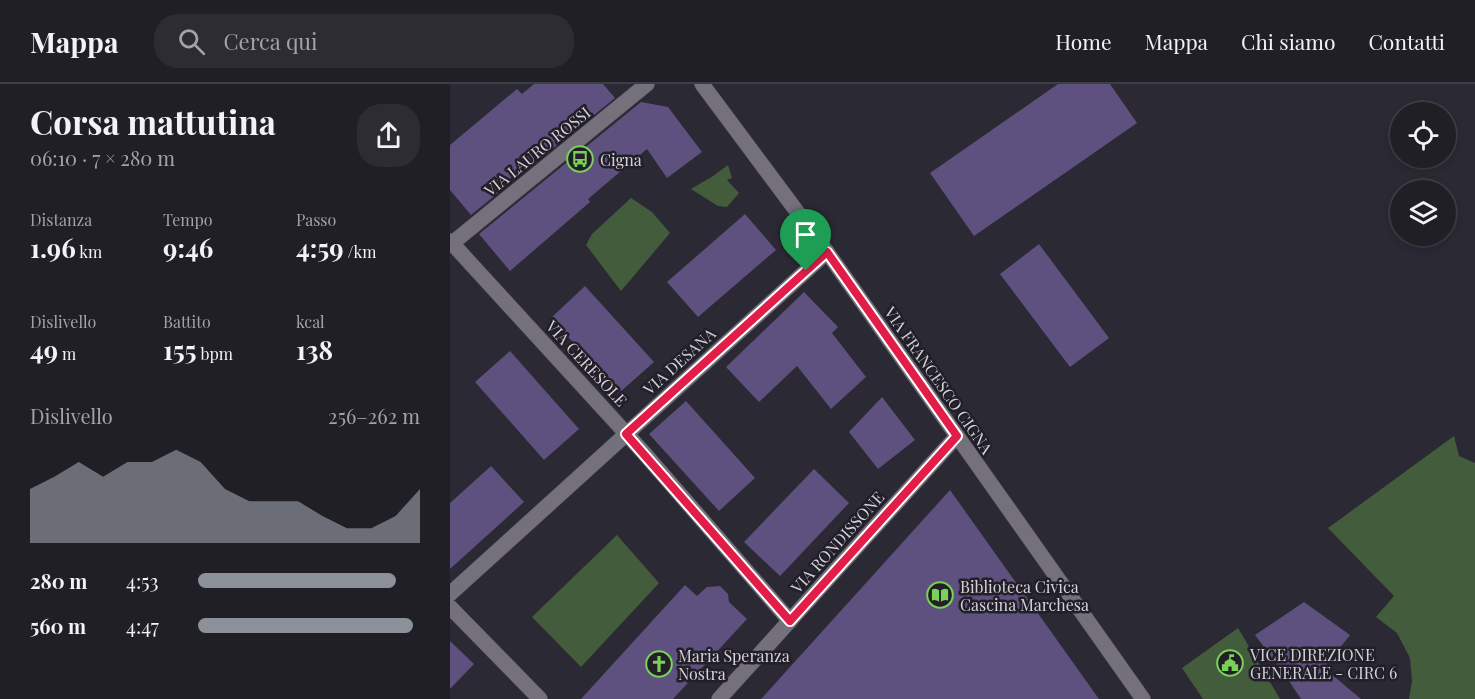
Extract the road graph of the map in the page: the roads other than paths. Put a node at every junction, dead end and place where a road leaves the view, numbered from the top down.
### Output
1 (647, 84) edge
2 (702, 84) edge
3 (451, 243) edge
4 (827, 252) junction
5 (626, 434) junction
6 (957, 436) junction
7 (450, 594) edge
8 (450, 607) edge
9 (790, 621) junction
10 (540, 699) edge
11 (719, 699) edge
12 (1143, 699) edge

1 - 3 street, VIA LAURO ROSSI
2 - 4 street, VIA FRANCESCO CIGNA
3 - 5 street, VIA CERESOLE
4 - 5 street, VIA DESANA
4 - 6 street, VIA FRANCESCO CIGNA
5 - 7 street, VIA DESANA
5 - 9 street, VIA CERESOLE
6 - 9 street, VIA RONDISSONE
6 - 12 street, VIA FRANCESCO CIGNA
8 - 10 street
9 - 11 street, VIA RONDISSONE

